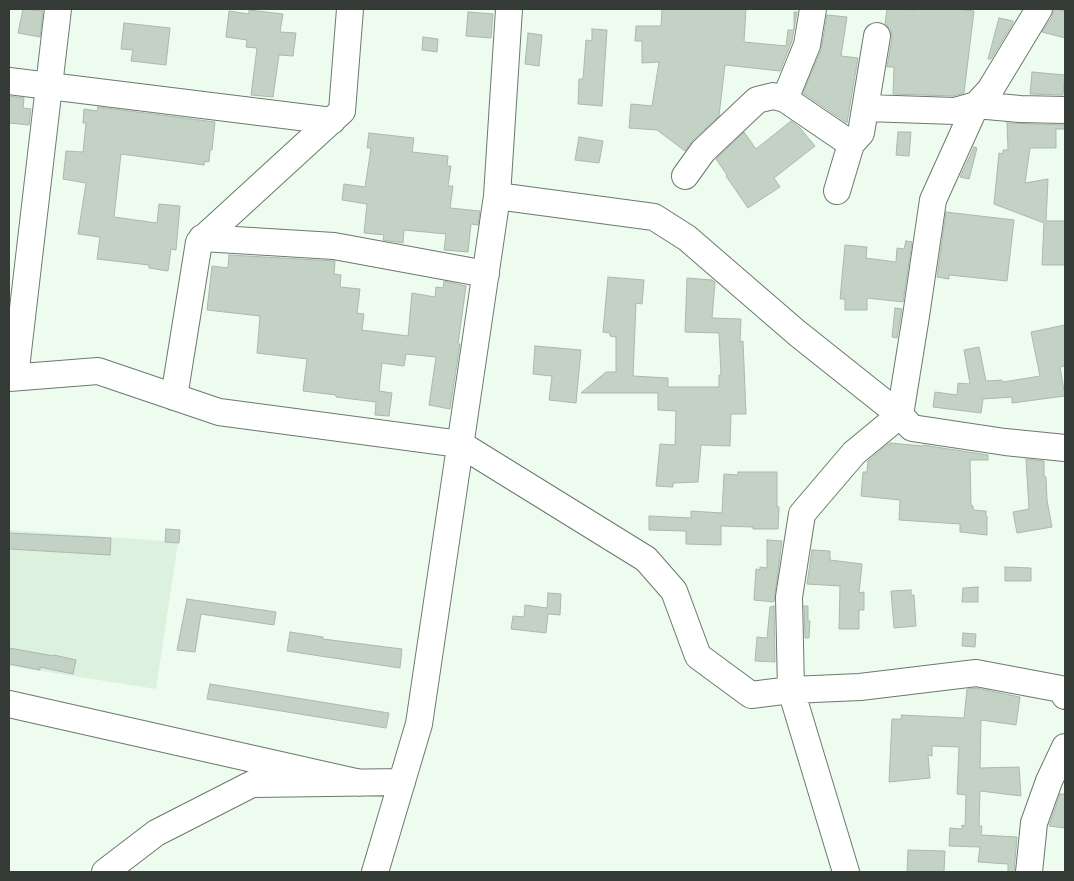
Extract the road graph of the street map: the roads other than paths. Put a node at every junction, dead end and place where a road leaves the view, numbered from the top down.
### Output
1 (58, 9) edge
2 (350, 9) edge
3 (509, 9) edge
4 (813, 9) edge
5 (1039, 9) edge
6 (877, 36) dead end
7 (9, 81) edge
8 (49, 86) junction
9 (785, 98) junction
10 (976, 105) junction
11 (866, 108) junction
12 (1065, 110) edge
13 (332, 121) junction
14 (851, 144) junction
15 (685, 176) dead end
16 (837, 191) dead end
17 (497, 196) junction
18 (202, 238) junction
19 (486, 274) junction
20 (12, 378) edge
21 (174, 397) junction
22 (900, 415) junction
23 (460, 444) junction
24 (1065, 448) edge
25 (791, 690) junction
26 (1065, 696) edge
27 (9, 704) edge
28 (1065, 748) edge
29 (402, 782) junction
30 (360, 783) junction
31 (104, 872) edge
32 (375, 872) edge
33 (846, 872) edge
34 (1029, 872) edge

1 - 8 street
2 - 13 street
3 - 17 street
4 - 9 street
5 - 10 street
6 - 11 street
7 - 8 street
8 - 13 street
8 - 20 street
9 - 14 street
9 - 15 street
10 - 11 street
10 - 12 street
10 - 22 street
11 - 14 street
13 - 18 street
14 - 16 street
17 - 19 street
17 - 22 street
18 - 19 street
18 - 21 street
19 - 23 street
20 - 21 street
21 - 23 street
22 - 24 street
22 - 25 street
23 - 25 street
23 - 29 street
25 - 26 street
25 - 33 street
27 - 30 street
28 - 34 street
29 - 30 street
29 - 32 street
30 - 31 street

